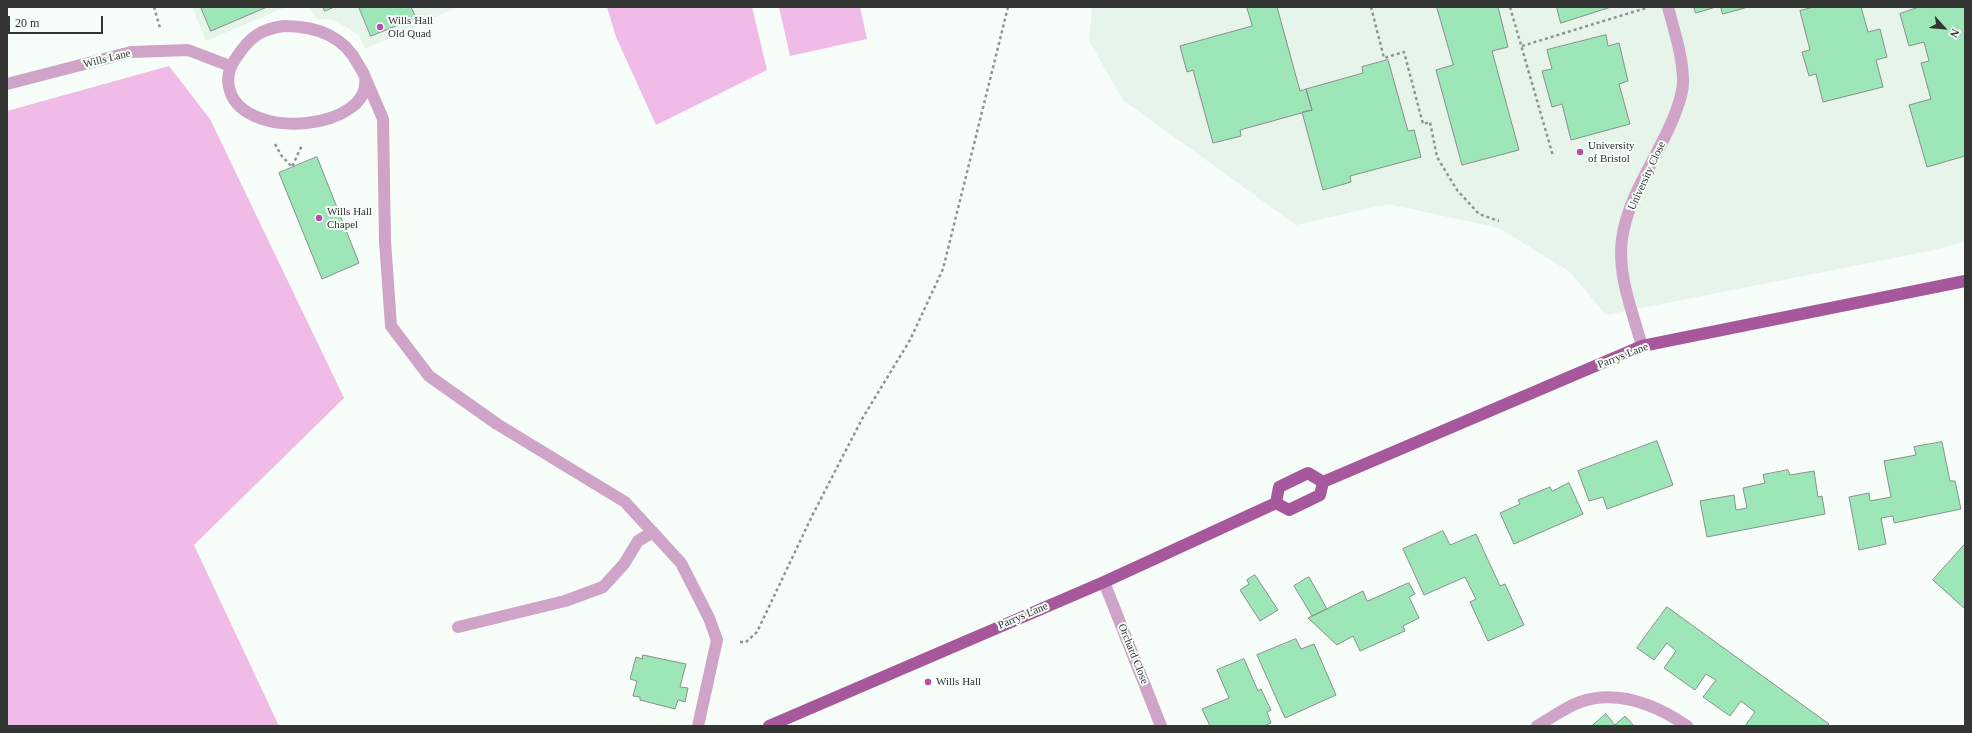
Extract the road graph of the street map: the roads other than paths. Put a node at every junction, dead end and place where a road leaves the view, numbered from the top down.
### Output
1 (1668, 7) edge
2 (230, 66) junction
3 (365, 77) junction
4 (7, 84) edge
5 (1965, 281) edge
6 (1642, 346) junction
7 (1323, 482) junction
8 (1276, 503) junction
9 (653, 532) junction
10 (1104, 582) junction
11 (458, 627) dead end
12 (698, 726) edge
13 (769, 726) edge
14 (1162, 726) edge
15 (1537, 726) edge
16 (1687, 726) edge

1 - 6 street, University Close
2 - 3 street
2 - 3 street
2 - 4 street, Wills Lane
3 - 9 street
5 - 6 main road, Parrys Lane
6 - 7 main road, Parrys Lane
7 - 8 main road
7 - 8 main road
8 - 10 main road, Parrys Lane
9 - 11 street
9 - 12 street
10 - 13 main road, Parrys Lane
10 - 14 street, Orchard Close
15 - 16 street

